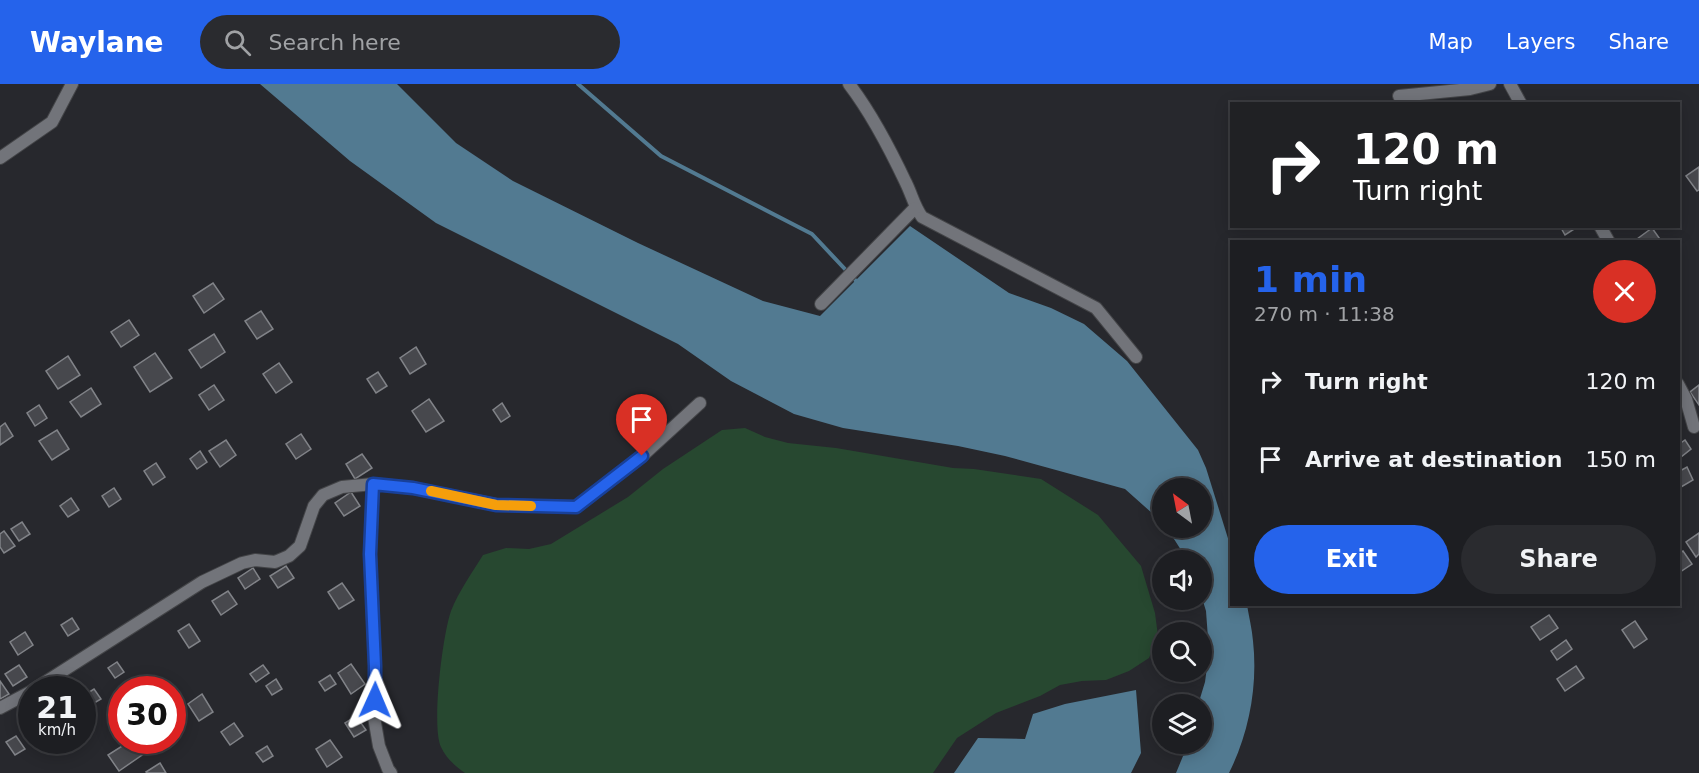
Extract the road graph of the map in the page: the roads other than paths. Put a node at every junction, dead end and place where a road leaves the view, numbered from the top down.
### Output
1 (72, 84) edge
2 (849, 84) edge
3 (1490, 84) edge
4 (1510, 84) edge
5 (1399, 96) dead end
6 (1520, 102) edge
7 (0, 158) edge
8 (915, 208) junction
9 (821, 304) dead end
10 (1136, 357) dead end
11 (1680, 388) edge
12 (700, 403) dead end
13 (1694, 427) dead end
14 (373, 484) junction
15 (54, 676) edge
16 (18, 698) edge
17 (0, 708) edge
18 (392, 773) edge

1 - 7 street
2 - 8 street
3 - 5 street
4 - 6 street
8 - 9 street
8 - 10 street
11 - 13 street
12 - 14 street
14 - 15 street
14 - 18 street
16 - 17 street

